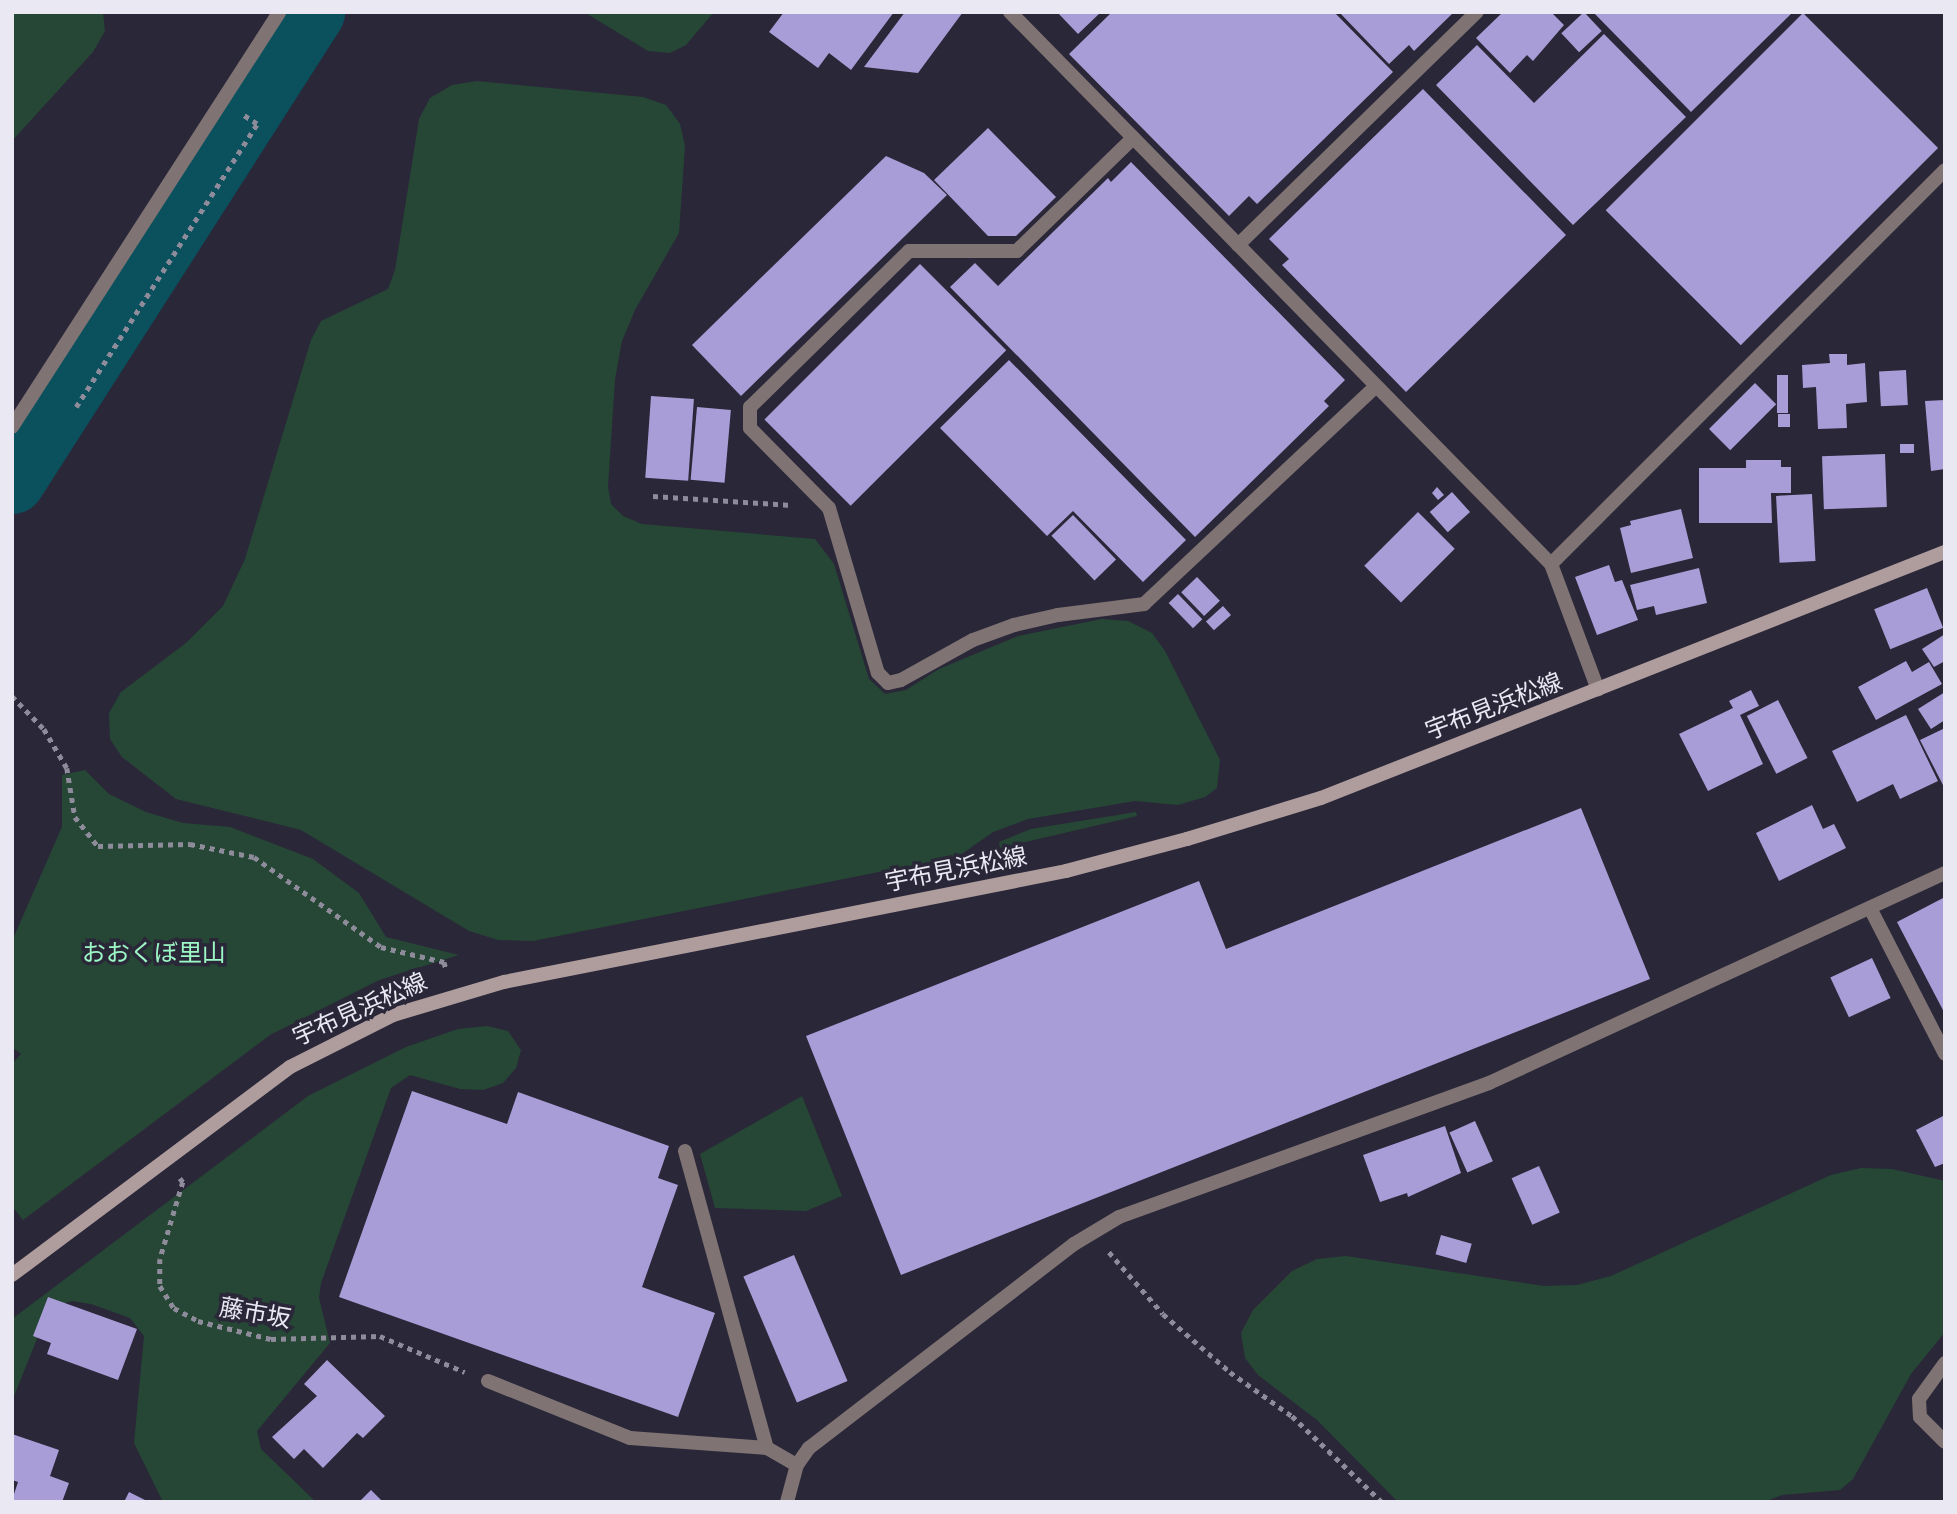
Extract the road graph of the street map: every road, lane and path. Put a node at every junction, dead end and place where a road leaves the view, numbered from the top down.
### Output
1 (279, 12) edge
2 (1010, 12) edge
3 (1477, 12) edge
4 (251, 120) dead end
5 (1133, 138) junction
6 (1945, 170) edge
7 (1238, 245) junction
8 (1376, 386) junction
9 (76, 407) dead end
10 (12, 427) edge
11 (653, 496) dead end
12 (829, 508) junction
13 (1945, 552) edge
14 (1551, 564) junction
15 (1598, 690) junction
16 (12, 696) edge
17 (1945, 873) edge
18 (1870, 908) junction
19 (447, 971) dead end
20 (1945, 1054) edge
21 (685, 1151) dead end
22 (164, 1158) junction
23 (1093, 1232) junction
24 (12, 1275) edge
25 (1945, 1363) edge
26 (488, 1381) joint
27 (1945, 1442) edge
28 (767, 1448) junction
29 (797, 1465) junction
30 (787, 1502) edge
31 (1382, 1502) edge

1 - 10 street
2 - 5 street
3 - 7 street
4 - 9 path
5 - 7 street
5 - 12 street
6 - 14 street
7 - 8 street
8 - 12 street
8 - 14 street
11 - 12 path
13 - 15 main road, 宇布見浜松線
14 - 15 street
15 - 22 main road, 宇布見浜松線
16 - 19 path
17 - 18 street
18 - 20 street
18 - 23 street
21 - 28 street
22 - 24 main road, 宇布見浜松線
22 - 26 path, 藤市坂
23 - 29 street
23 - 31 path
25 - 27 street
26 - 28 street
28 - 29 street
29 - 30 street

